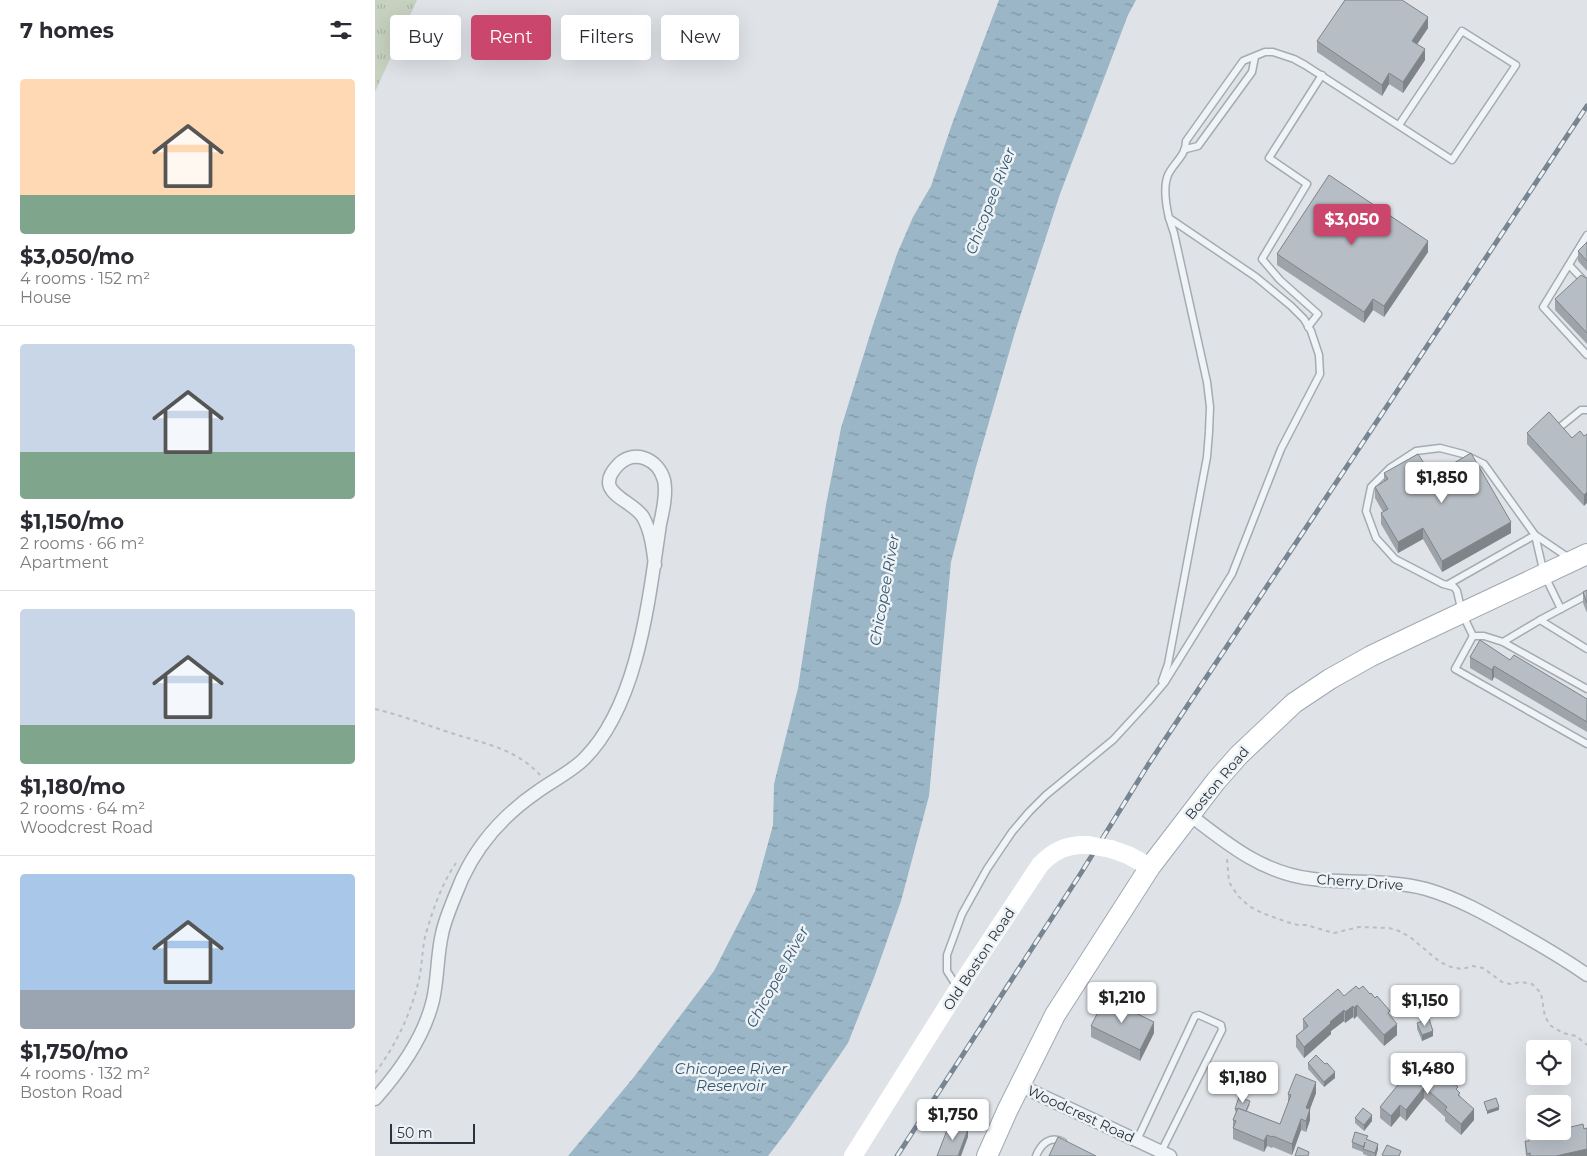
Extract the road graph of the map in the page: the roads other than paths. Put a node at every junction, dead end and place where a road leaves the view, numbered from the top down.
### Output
1 (1255, 57) junction
2 (1322, 75) junction
3 (1399, 125) junction
4 (1186, 149) junction
5 (1169, 218) junction
6 (1587, 235) edge
7 (1569, 265) junction
8 (1587, 284) edge
9 (1308, 327) junction
10 (1587, 355) edge
11 (1587, 410) edge
12 (1559, 427) edge
13 (1535, 535) junction
14 (1580, 557) edge
15 (655, 565) junction
16 (1544, 574) junction
17 (1447, 585) junction
18 (1587, 595) edge
19 (1561, 609) junction
20 (1462, 614) junction
21 (1540, 620) junction
22 (1473, 636) junction
23 (1503, 642) junction
24 (1587, 649) edge
25 (1159, 689) junction
26 (1587, 689) edge
27 (1587, 744) edge
28 (1190, 815) junction
29 (1150, 867) junction
30 (1587, 975) edge
31 (961, 986) junction
32 (1019, 1085) junction
33 (375, 1099) edge
34 (1137, 1140) junction
35 (1067, 1144) edge
36 (1165, 1154) edge
37 (853, 1156) edge
38 (987, 1156) edge
39 (1036, 1156) edge

1 - 2 lane
1 - 4 lane
1 - 4 lane
2 - 3 lane
2 - 9 lane
3 - 3 lane
4 - 5 lane
5 - 9 lane
5 - 25 lane
6 - 7 lane
7 - 8 lane
7 - 10 lane
9 - 25 lane
11 - 12 lane
13 - 14 lane
13 - 16 lane
13 - 17 lane
13 - 17 lane
14 - 16 main road, Boston Road
15 - 15 street
15 - 33 street
16 - 19 lane
16 - 20 main road, Boston Road
17 - 20 lane
18 - 19 lane
19 - 21 lane
20 - 22 lane
20 - 28 main road, Boston Road
21 - 23 lane
21 - 24 lane
22 - 23 lane
22 - 27 lane
23 - 26 lane
25 - 31 lane
28 - 29 main road, Boston Road
28 - 30 street, Cherry Drive
29 - 31 street, Old Boston Road, bridge
29 - 32 main road, Boston Road
31 - 37 street, Old Boston Road
32 - 34 street, Woodcrest Road
32 - 38 main road, Boston Road
34 - 36 street, Woodcrest Road
34 - 36 lane
35 - 39 lane

